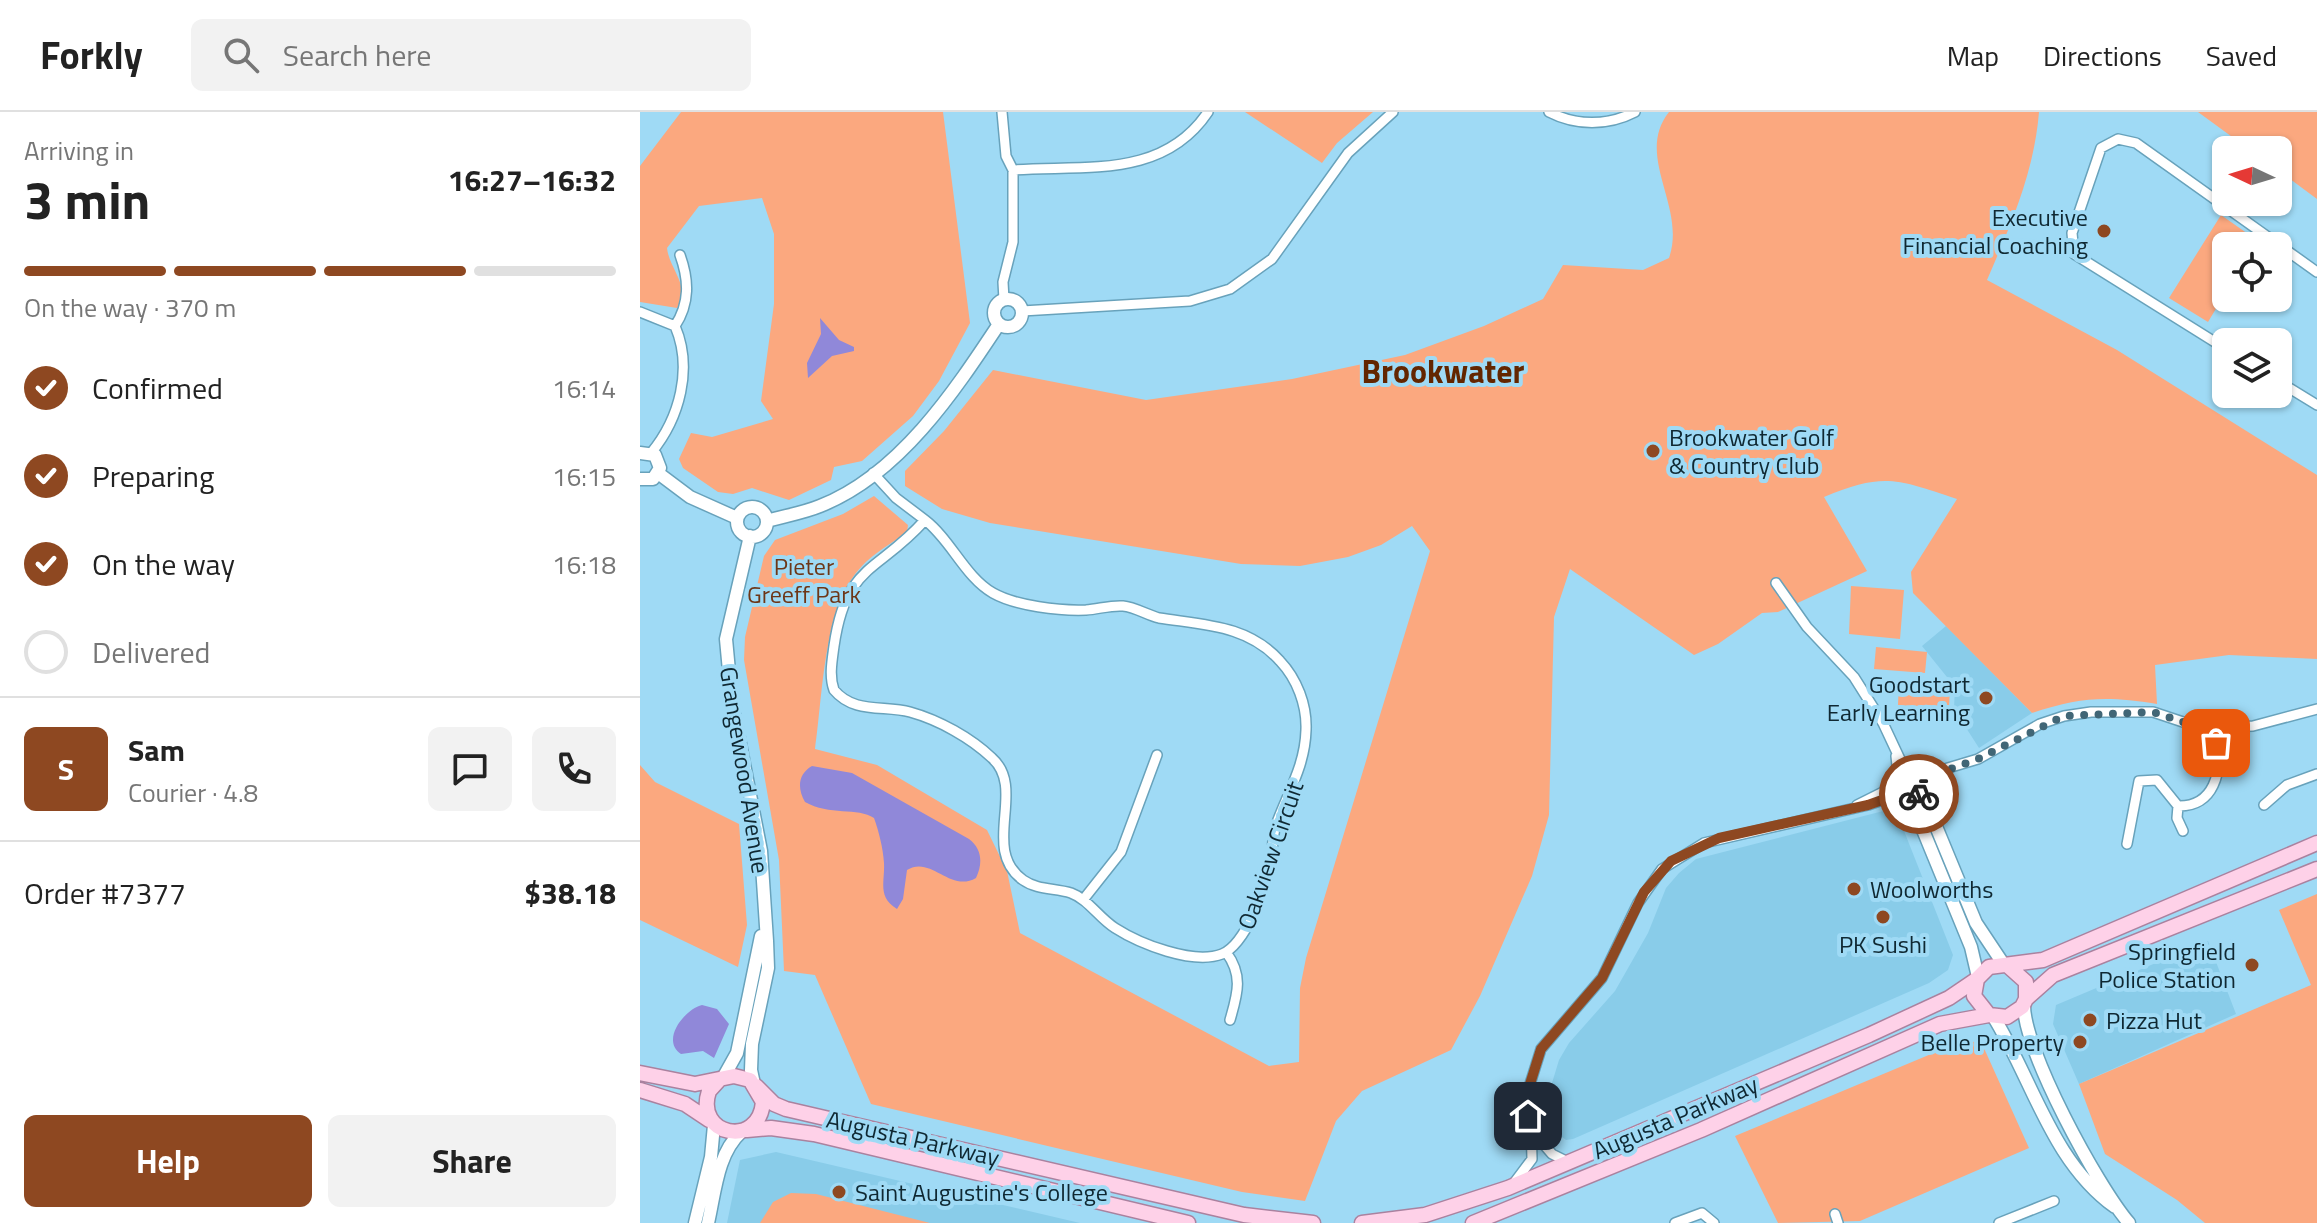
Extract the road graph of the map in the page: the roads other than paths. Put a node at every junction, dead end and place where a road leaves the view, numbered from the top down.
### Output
1 (1002, 112) edge
2 (1208, 112) edge
3 (1393, 112) edge
4 (1549, 112) edge
5 (1635, 112) edge
6 (1013, 170) junction
7 (680, 255) dead end
8 (2317, 272) edge
9 (1004, 300) junction
10 (1022, 311) junction
11 (640, 312) edge
12 (999, 324) junction
13 (675, 326) junction
14 (2212, 340) edge
15 (2292, 390) edge
16 (2317, 405) edge
17 (646, 453) edge
18 (658, 473) junction
19 (873, 473) junction
20 (640, 479) edge
21 (737, 518) junction
22 (925, 520) junction
23 (767, 521) junction
24 (750, 536) junction
25 (1776, 583) dead end
26 (2316, 713) edge
27 (2198, 727) junction
28 (2227, 727) junction
29 (2216, 743) junction
30 (1157, 755) dead end
31 (2317, 774) edge
32 (1908, 785) junction
33 (2264, 805) dead end
34 (2178, 806) junction
35 (2183, 831) dead end
36 (2317, 843) edge
37 (2127, 844) dead end
38 (2317, 869) edge
39 (1083, 900) junction
40 (764, 911) junction
41 (1226, 952) junction
42 (2006, 965) junction
43 (1977, 978) junction
44 (2025, 1001) junction
45 (1991, 1016) junction
46 (1230, 1020) dead end
47 (640, 1073) edge
48 (722, 1079) junction
49 (755, 1085) junction
50 (640, 1090) edge
51 (713, 1124) junction
52 (1531, 1129) junction
53 (744, 1131) junction
54 (1568, 1162) junction
55 (1508, 1188) junction
56 (2054, 1201) dead end
57 (2117, 1208) junction
58 (2024, 1218) edge
59 (695, 1223) edge
60 (708, 1223) edge
61 (1188, 1223) edge
62 (1313, 1223) edge
63 (1362, 1223) edge
64 (1473, 1223) edge
65 (1675, 1223) edge
66 (1714, 1223) edge
67 (1999, 1223) edge
68 (2129, 1223) edge

1 - 6 street
2 - 6 street
3 - 10 street
4 - 5 street
6 - 9 street
7 - 13 street
8 - 14 street
9 - 10 street
9 - 12 street
10 - 12 street
11 - 13 street
12 - 19 street
13 - 17 street
15 - 16 street
17 - 18 street
18 - 20 street
18 - 21 street
19 - 22 street, Oakview Circuit
19 - 23 street
21 - 23 street
21 - 24 street
22 - 39 street, Oakview Circuit
22 - 41 street, Oakview Circuit
23 - 24 street
24 - 40 street, Grangewood Avenue
25 - 32 street
26 - 28 street
27 - 28 street
27 - 29 street
27 - 32 street
28 - 29 street
29 - 34 street
30 - 39 street
31 - 33 street
32 - 42 street
32 - 43 street
32 - 52 street
34 - 35 street
34 - 37 street
36 - 42 main road
38 - 44 main road
39 - 41 street, Oakview Circuit
40 - 48 street, Grangewood Avenue
40 - 49 street, Grangewood Avenue
41 - 46 street
42 - 43 main road
42 - 44 main road
43 - 45 main road
43 - 54 main road, Augusta Parkway
44 - 45 main road
44 - 57 street
45 - 57 street
45 - 64 main road, Augusta Parkway
47 - 48 main road
48 - 49 main road
48 - 51 main road
49 - 53 main road
49 - 62 main road, Augusta Parkway
50 - 51 main road
51 - 53 main road
51 - 59 street
52 - 54 street
52 - 55 street
53 - 60 street
53 - 61 main road, Augusta Parkway
54 - 55 main road, Augusta Parkway
55 - 63 main road, Augusta Parkway
56 - 58 street
57 - 68 street
58 - 67 street
65 - 66 street

